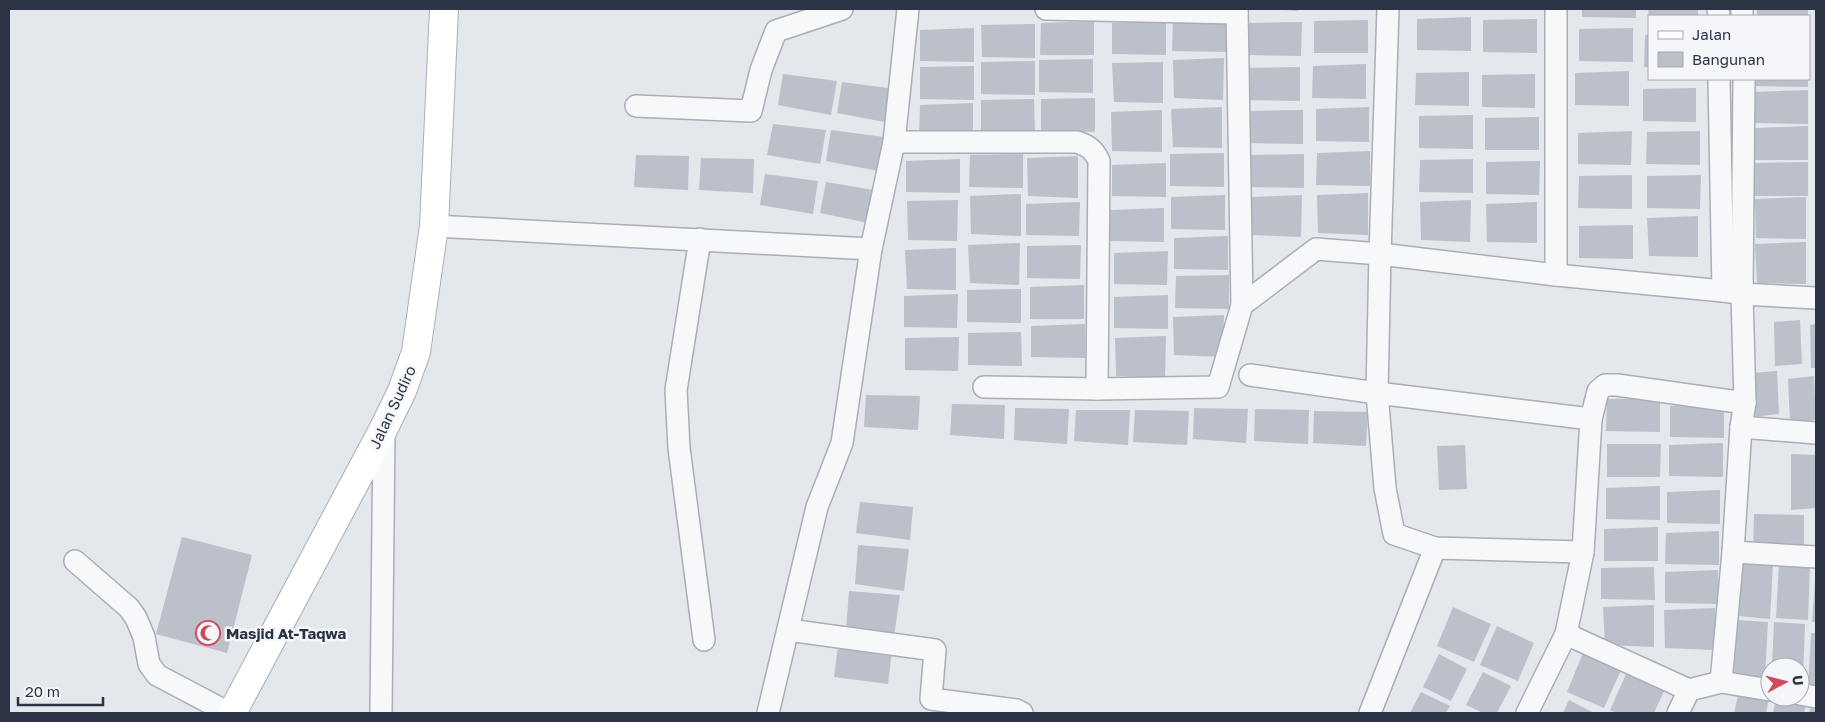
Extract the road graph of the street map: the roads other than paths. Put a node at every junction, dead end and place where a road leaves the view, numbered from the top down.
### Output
1 (444, 9) edge
2 (842, 9) edge
3 (908, 9) edge
4 (1046, 9) edge
5 (1388, 9) edge
6 (1556, 9) edge
7 (1237, 11) edge
8 (1720, 80) edge
9 (1744, 80) edge
10 (636, 106) dead end
11 (894, 142) junction
12 (434, 226) junction
13 (700, 239) junction
14 (871, 249) junction
15 (1380, 254) junction
16 (1556, 275) junction
17 (1732, 292) junction
18 (1816, 298) edge
19 (1242, 305) junction
20 (1250, 375) dead end
21 (984, 388) dead end
22 (1097, 389) junction
23 (1377, 393) junction
24 (1745, 403) junction
25 (1591, 419) junction
26 (1741, 427) junction
27 (384, 428) junction
28 (1816, 433) edge
29 (1435, 548) junction
30 (1583, 552) junction
31 (1733, 552) junction
32 (1816, 557) edge
33 (75, 561) dead end
34 (788, 630) junction
35 (1566, 634) junction
36 (704, 640) dead end
37 (1721, 682) junction
38 (1760, 688) edge
39 (1689, 690) junction
40 (230, 713) edge
41 (381, 713) edge
42 (768, 713) edge
43 (1022, 713) edge
44 (1370, 713) edge
45 (1527, 713) edge
46 (1678, 713) edge

1 - 12 street, Jalan Sudiro
2 - 10 street
3 - 11 street
4 - 7 street
5 - 15 street
6 - 16 street
7 - 19 street
8 - 17 street
9 - 17 street
11 - 14 street
11 - 22 street
12 - 13 street
12 - 27 street, Jalan Sudiro
13 - 14 street
13 - 36 street
14 - 34 street
15 - 16 street
15 - 19 street
15 - 23 street
16 - 17 street
17 - 18 street
17 - 24 street
19 - 22 street
20 - 23 street
21 - 22 street
23 - 25 street
23 - 29 street
24 - 25 street
24 - 26 street
25 - 30 street
26 - 28 street
26 - 31 street
27 - 40 street, Jalan Sudiro
27 - 41 street
29 - 30 street
29 - 44 street
30 - 35 street
31 - 32 street
31 - 37 street
33 - 40 street
34 - 42 street
34 - 43 street
35 - 39 street
35 - 45 street
37 - 38 street
37 - 39 street
39 - 46 street

